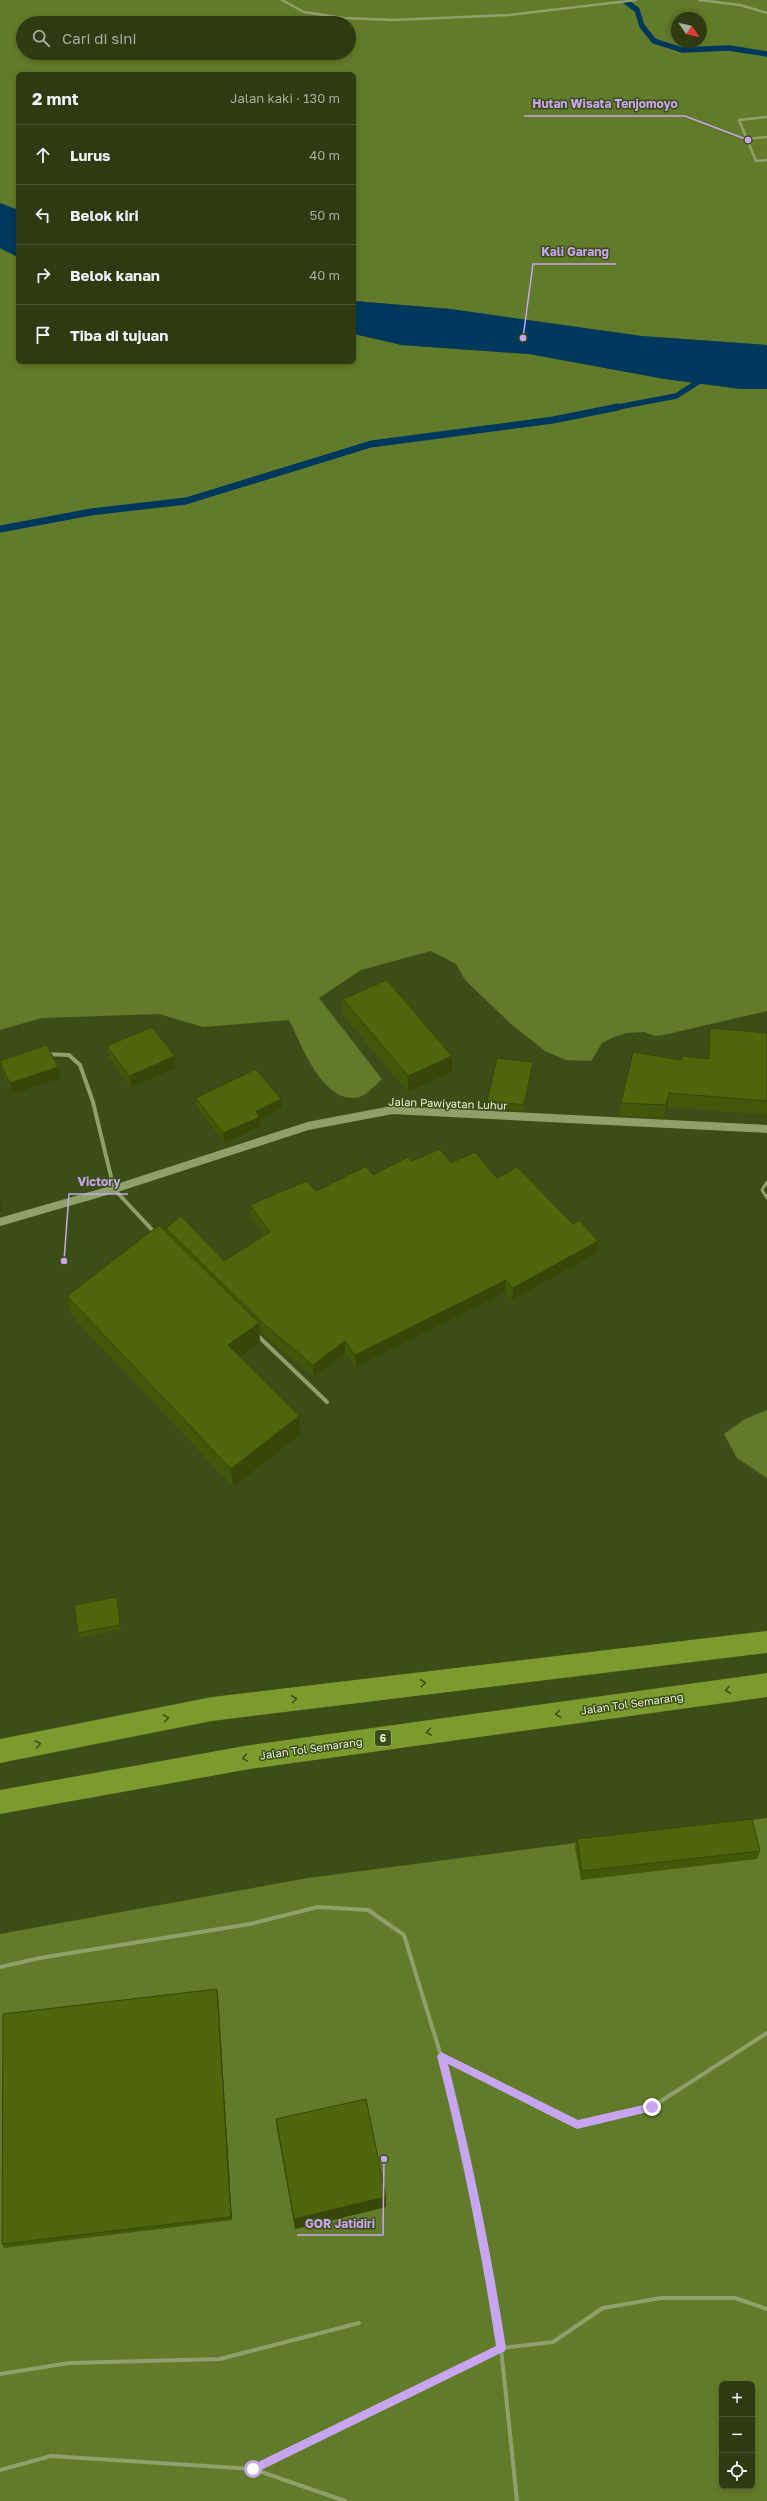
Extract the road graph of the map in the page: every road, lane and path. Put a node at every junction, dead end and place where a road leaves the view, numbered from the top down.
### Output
1 (282, 0) edge
2 (636, 0) edge
3 (699, 0) edge
4 (767, 13) edge
5 (326, 16) edge
6 (356, 18) edge
7 (767, 117) edge
8 (767, 137) edge
9 (747, 139) junction
10 (767, 160) edge
11 (40, 1054) edge
12 (767, 1129) edge
13 (767, 1182) edge
14 (114, 1189) junction
15 (767, 1198) edge
16 (0, 1222) edge
17 (162, 1241) edge
18 (252, 1330) edge
19 (327, 1402) dead end
20 (767, 1642) edge
21 (767, 1685) edge
22 (0, 1751) edge
23 (0, 1802) edge
24 (0, 1967) edge
25 (767, 2033) edge
26 (441, 2056) junction
27 (767, 2309) edge
28 (359, 2323) dead end
29 (501, 2348) junction
30 (0, 2374) edge
31 (253, 2469) junction
32 (0, 2470) edge
33 (345, 2501) edge
34 (517, 2501) edge

1 - 5 street
2 - 6 street
3 - 4 street
7 - 9 street
8 - 9 street
9 - 10 street
11 - 14 street
12 - 14 main road, Jalan Pawiyatan Luhur
13 - 15 lane
14 - 16 main road, Jalan Pawiyatan Luhur
14 - 17 street
18 - 19 street
22 -> 20 highway
21 -> 23 highway, Jalan Tol Semarang / 6
24 - 26 lane
25 - 26 lane
26 - 29 lane
27 - 29 lane
28 - 30 lane
29 - 31 lane
29 - 34 lane
31 - 32 lane
31 - 33 lane

